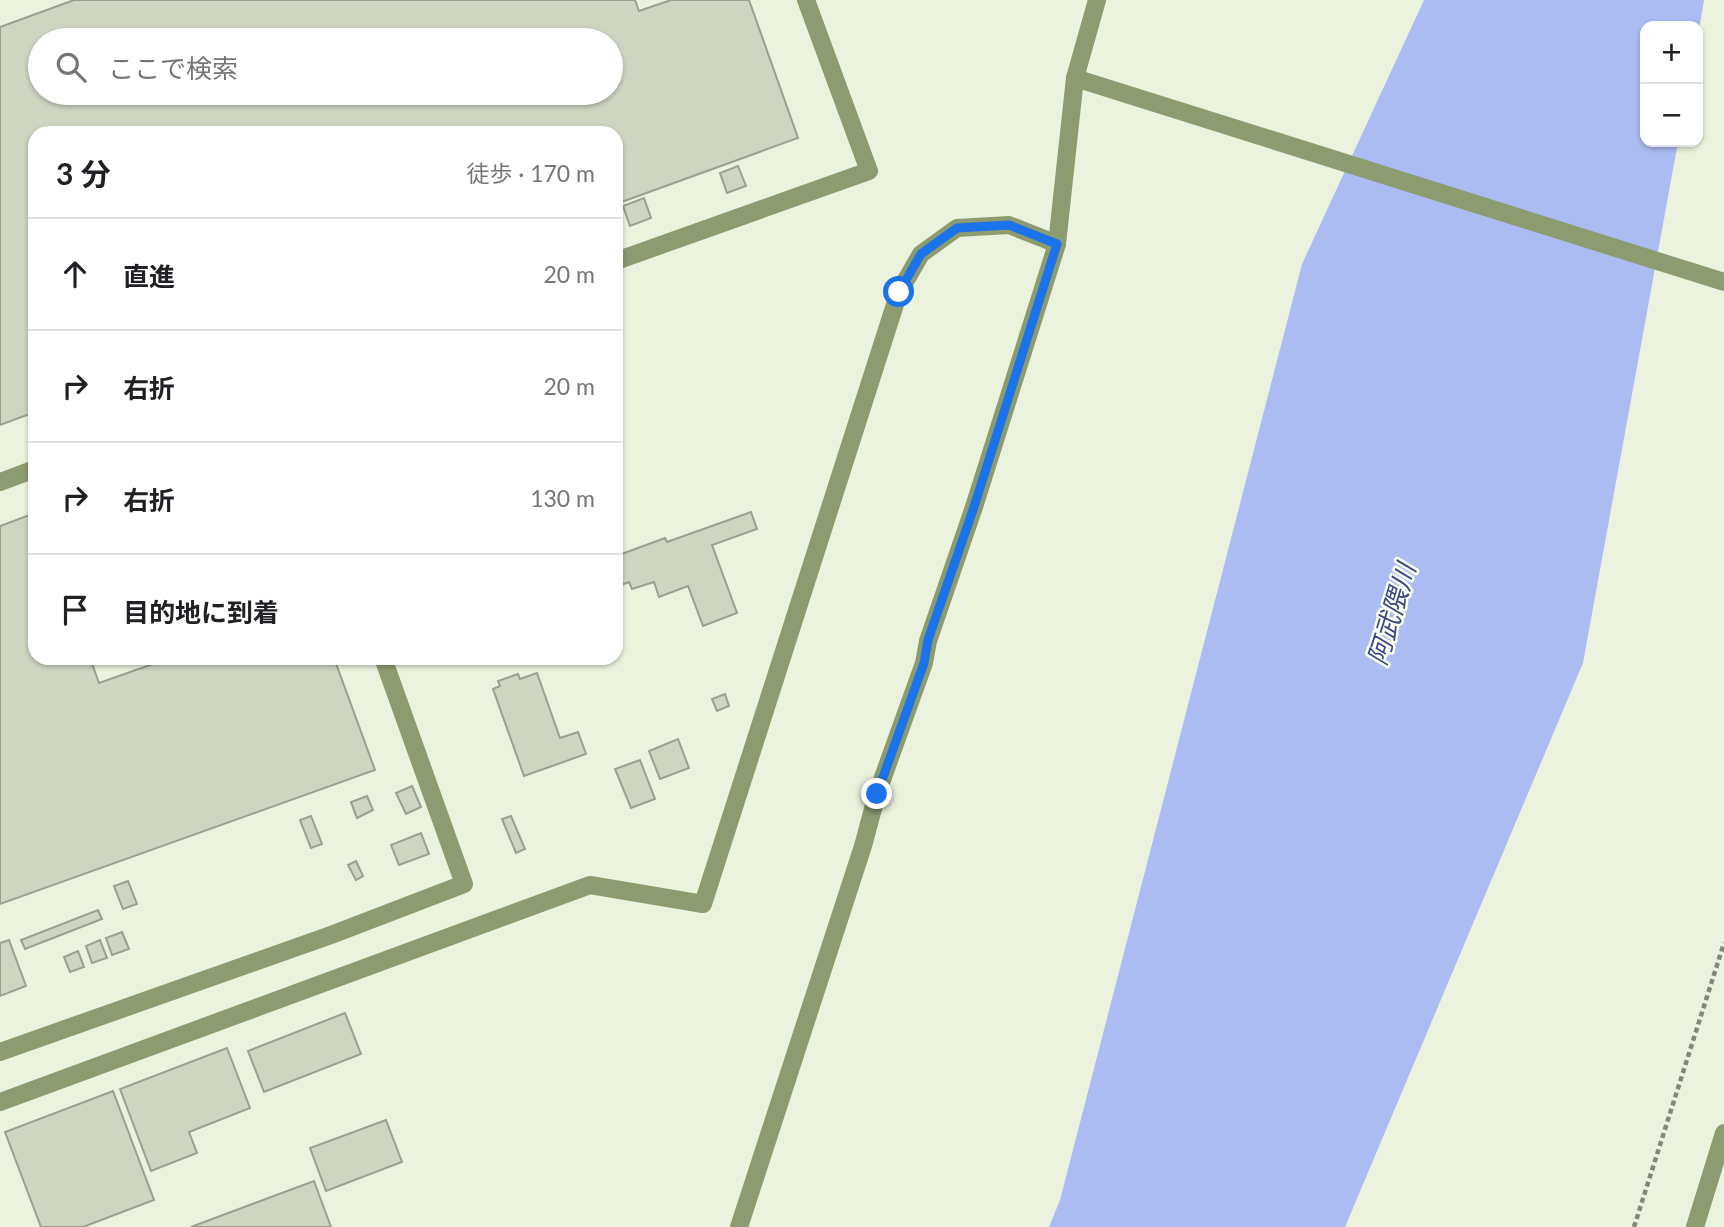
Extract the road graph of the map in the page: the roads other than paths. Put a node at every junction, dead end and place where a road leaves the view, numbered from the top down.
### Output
1 (807, 0) edge
2 (1097, 0) edge
3 (1075, 78) junction
4 (1057, 244) junction
5 (623, 259) edge
6 (1724, 282) edge
7 (28, 472) edge
8 (0, 482) edge
9 (386, 665) edge
10 (0, 1052) edge
11 (0, 1102) edge
12 (1724, 1133) edge
13 (739, 1227) edge
14 (1695, 1227) edge

1 - 5 street
2 - 3 street
3 - 4 street
3 - 6 street
4 - 11 street
4 - 13 street
7 - 8 street
9 - 10 street
12 - 14 street

